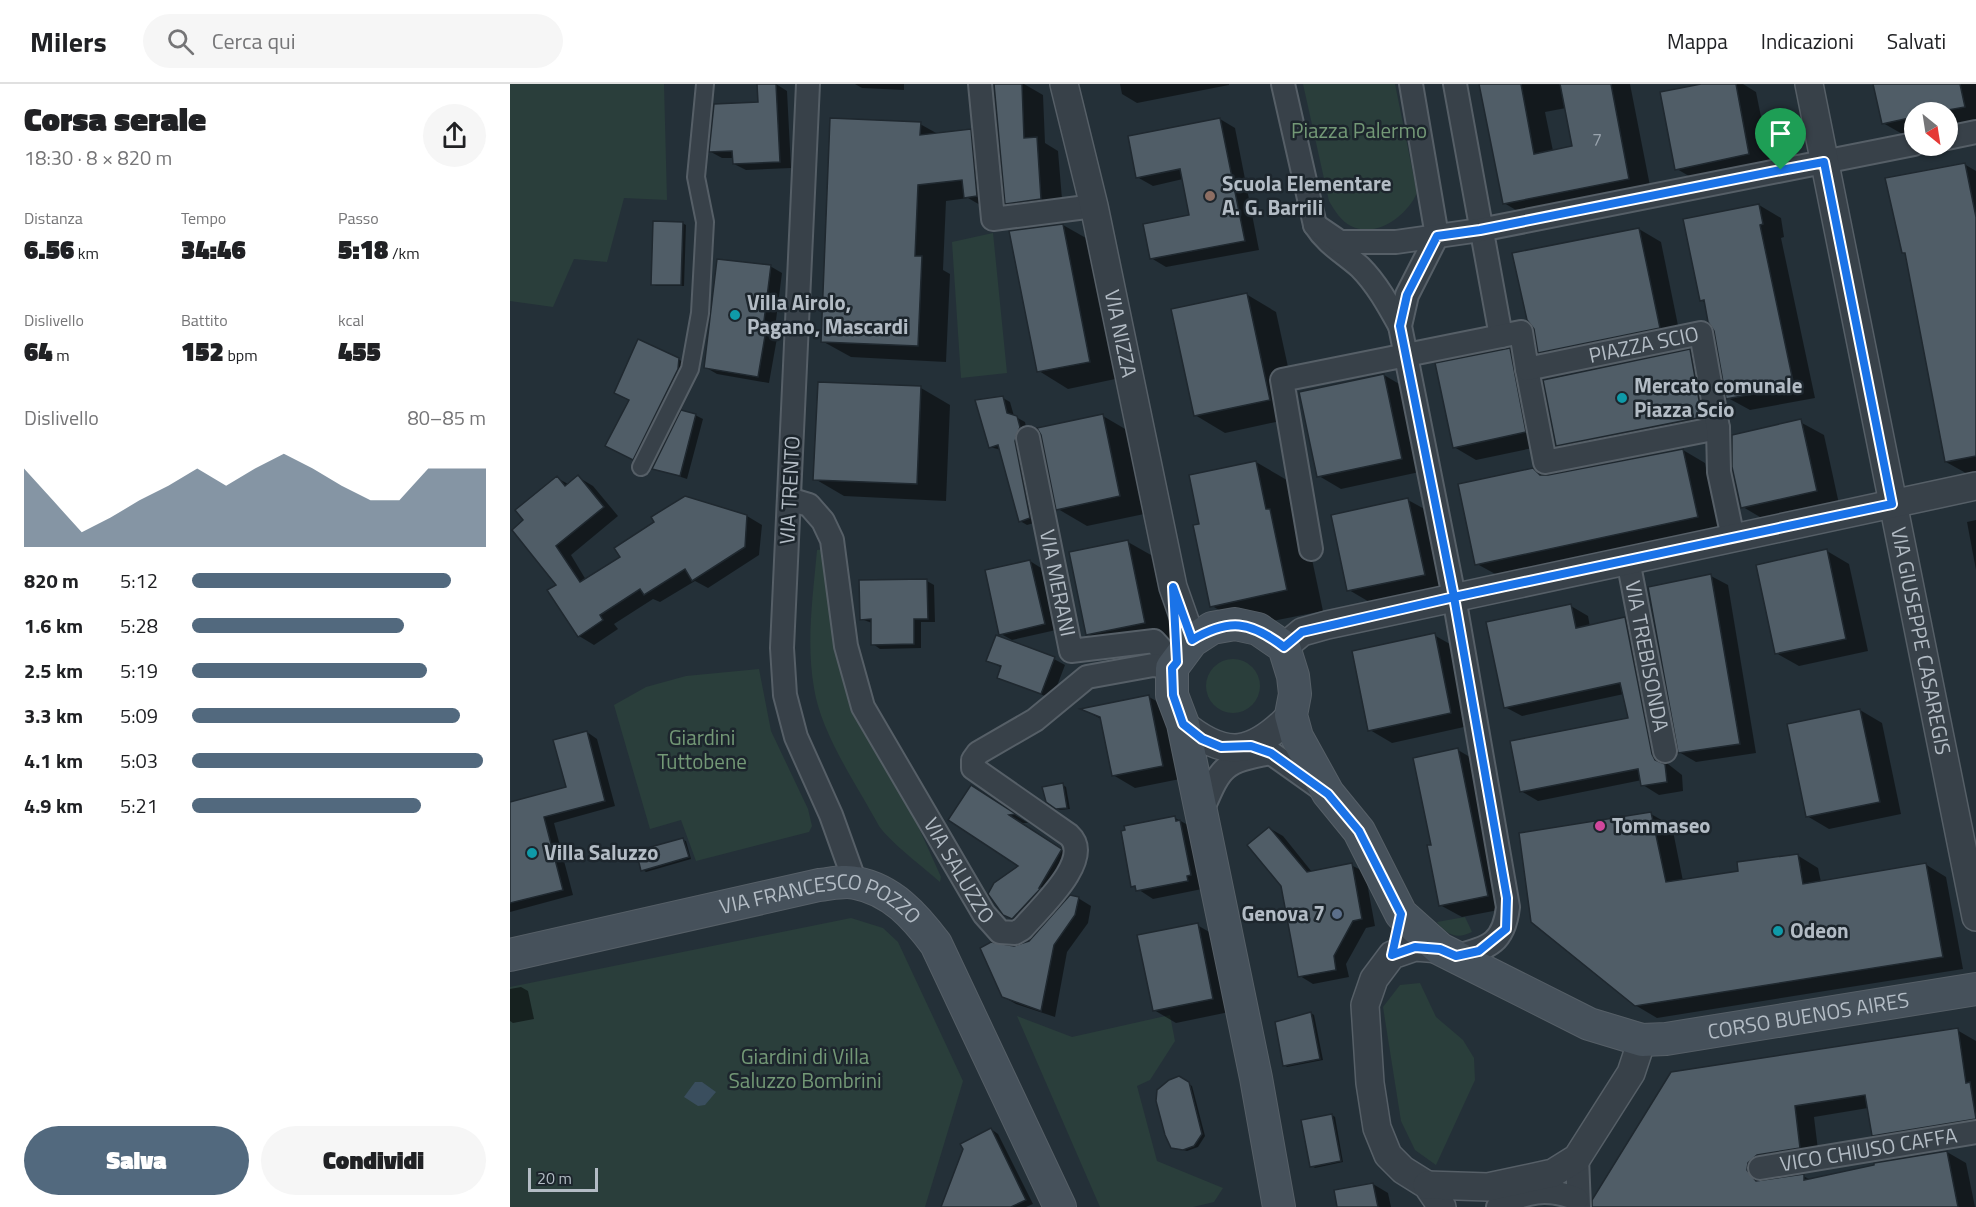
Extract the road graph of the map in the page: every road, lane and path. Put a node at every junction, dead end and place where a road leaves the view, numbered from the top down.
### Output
1 (705, 84) edge
2 (808, 84) edge
3 (980, 84) edge
4 (1064, 84) edge
5 (1283, 84) edge
6 (1411, 84) edge
7 (1455, 84) edge
8 (1809, 84) edge
9 (1976, 132) edge
10 (1958, 136) edge
11 (1904, 146) edge
12 (1824, 162) junction
13 (1094, 206) junction
14 (1315, 225) junction
15 (1480, 230) junction
16 (1437, 236) junction
17 (1400, 326) junction
18 (1501, 336) junction
19 (1407, 355) junction
20 (1527, 369) junction
21 (1718, 428) junction
22 (1028, 438) dead end
23 (641, 467) dead end
24 (1976, 486) edge
25 (789, 499) junction
26 (1892, 504) junction
27 (1733, 538) junction
28 (1311, 549) dead end
29 (1628, 560) junction
30 (1454, 597) junction
31 (1284, 647) junction
32 (1179, 658) junction
33 (1291, 715) junction
34 (1183, 724) junction
35 (1221, 747) junction
36 (1261, 749) junction
37 (1665, 751) dead end
38 (1328, 794) junction
39 (1199, 802) junction
40 (855, 882) junction
41 (1401, 914) junction
42 (1976, 917) edge
43 (1448, 952) junction
44 (510, 955) edge
45 (1392, 955) junction
46 (1976, 989) edge
47 (1642, 1040) junction
48 (1976, 1132) edge
49 (1577, 1158) junction
50 (1760, 1168) dead end
51 (1427, 1185) junction
52 (1578, 1203) edge
53 (1060, 1207) edge
54 (1279, 1207) edge
55 (1442, 1207) edge
56 (1498, 1207) edge

1 - 23 street
2 - 25 street, VIA TRENTO
3 - 13 street
4 - 13 street, VIA NIZZA
5 - 14 street
6 - 16 street
7 - 15 street
8 - 12 street, VIA GIUSEPPE CASAREGIS
9 - 10 street
11 - 12 street
12 - 15 street
12 - 26 street, VIA GIUSEPPE CASAREGIS
13 - 32 street, VIA NIZZA
14 - 16 street
14 - 17 street
15 - 16 street
15 - 18 street
16 - 17 street
17 - 19 street
18 - 19 street
18 - 20 street
19 - 28 street
19 - 30 street
20 - 21 street
20 - 21 street, PIAZZA SCIO
21 - 27 street, PIAZZA SCIO
22 - 32 street, VIA MERANI
24 - 26 street, VIA TREBISONDA
25 - 32 street, VIA SALUZZO
25 - 40 street, VIA TRENTO
26 - 27 street, VIA TREBISONDA
26 - 42 street, VIA GIUSEPPE CASAREGIS
27 - 29 street, VIA TREBISONDA
29 - 30 street, VIA TREBISONDA
29 - 37 street, VIA TREBISONDA
30 - 31 street, VIA TREBISONDA
30 - 43 street
31 - 32 main road
31 - 33 main road
32 - 34 main road
33 - 36 street
33 - 38 main road
34 - 35 street
34 - 39 main road
35 - 36 street
35 - 39 street
36 - 38 street
36 - 39 street
38 - 41 main road
39 - 54 main road
40 - 44 main road, VIA FRANCESCO POZZO
40 - 53 main road, VIA FRANCESCO POZZO
41 - 43 main road
41 - 45 street
43 - 45 street
43 - 47 main road
45 - 51 street
46 - 47 main road, CORSO BUENOS AIRES
47 - 49 street
48 - 50 street, VICO CHIUSO CAFFA
49 - 51 street
49 - 52 street
51 - 55 street
52 - 56 street

